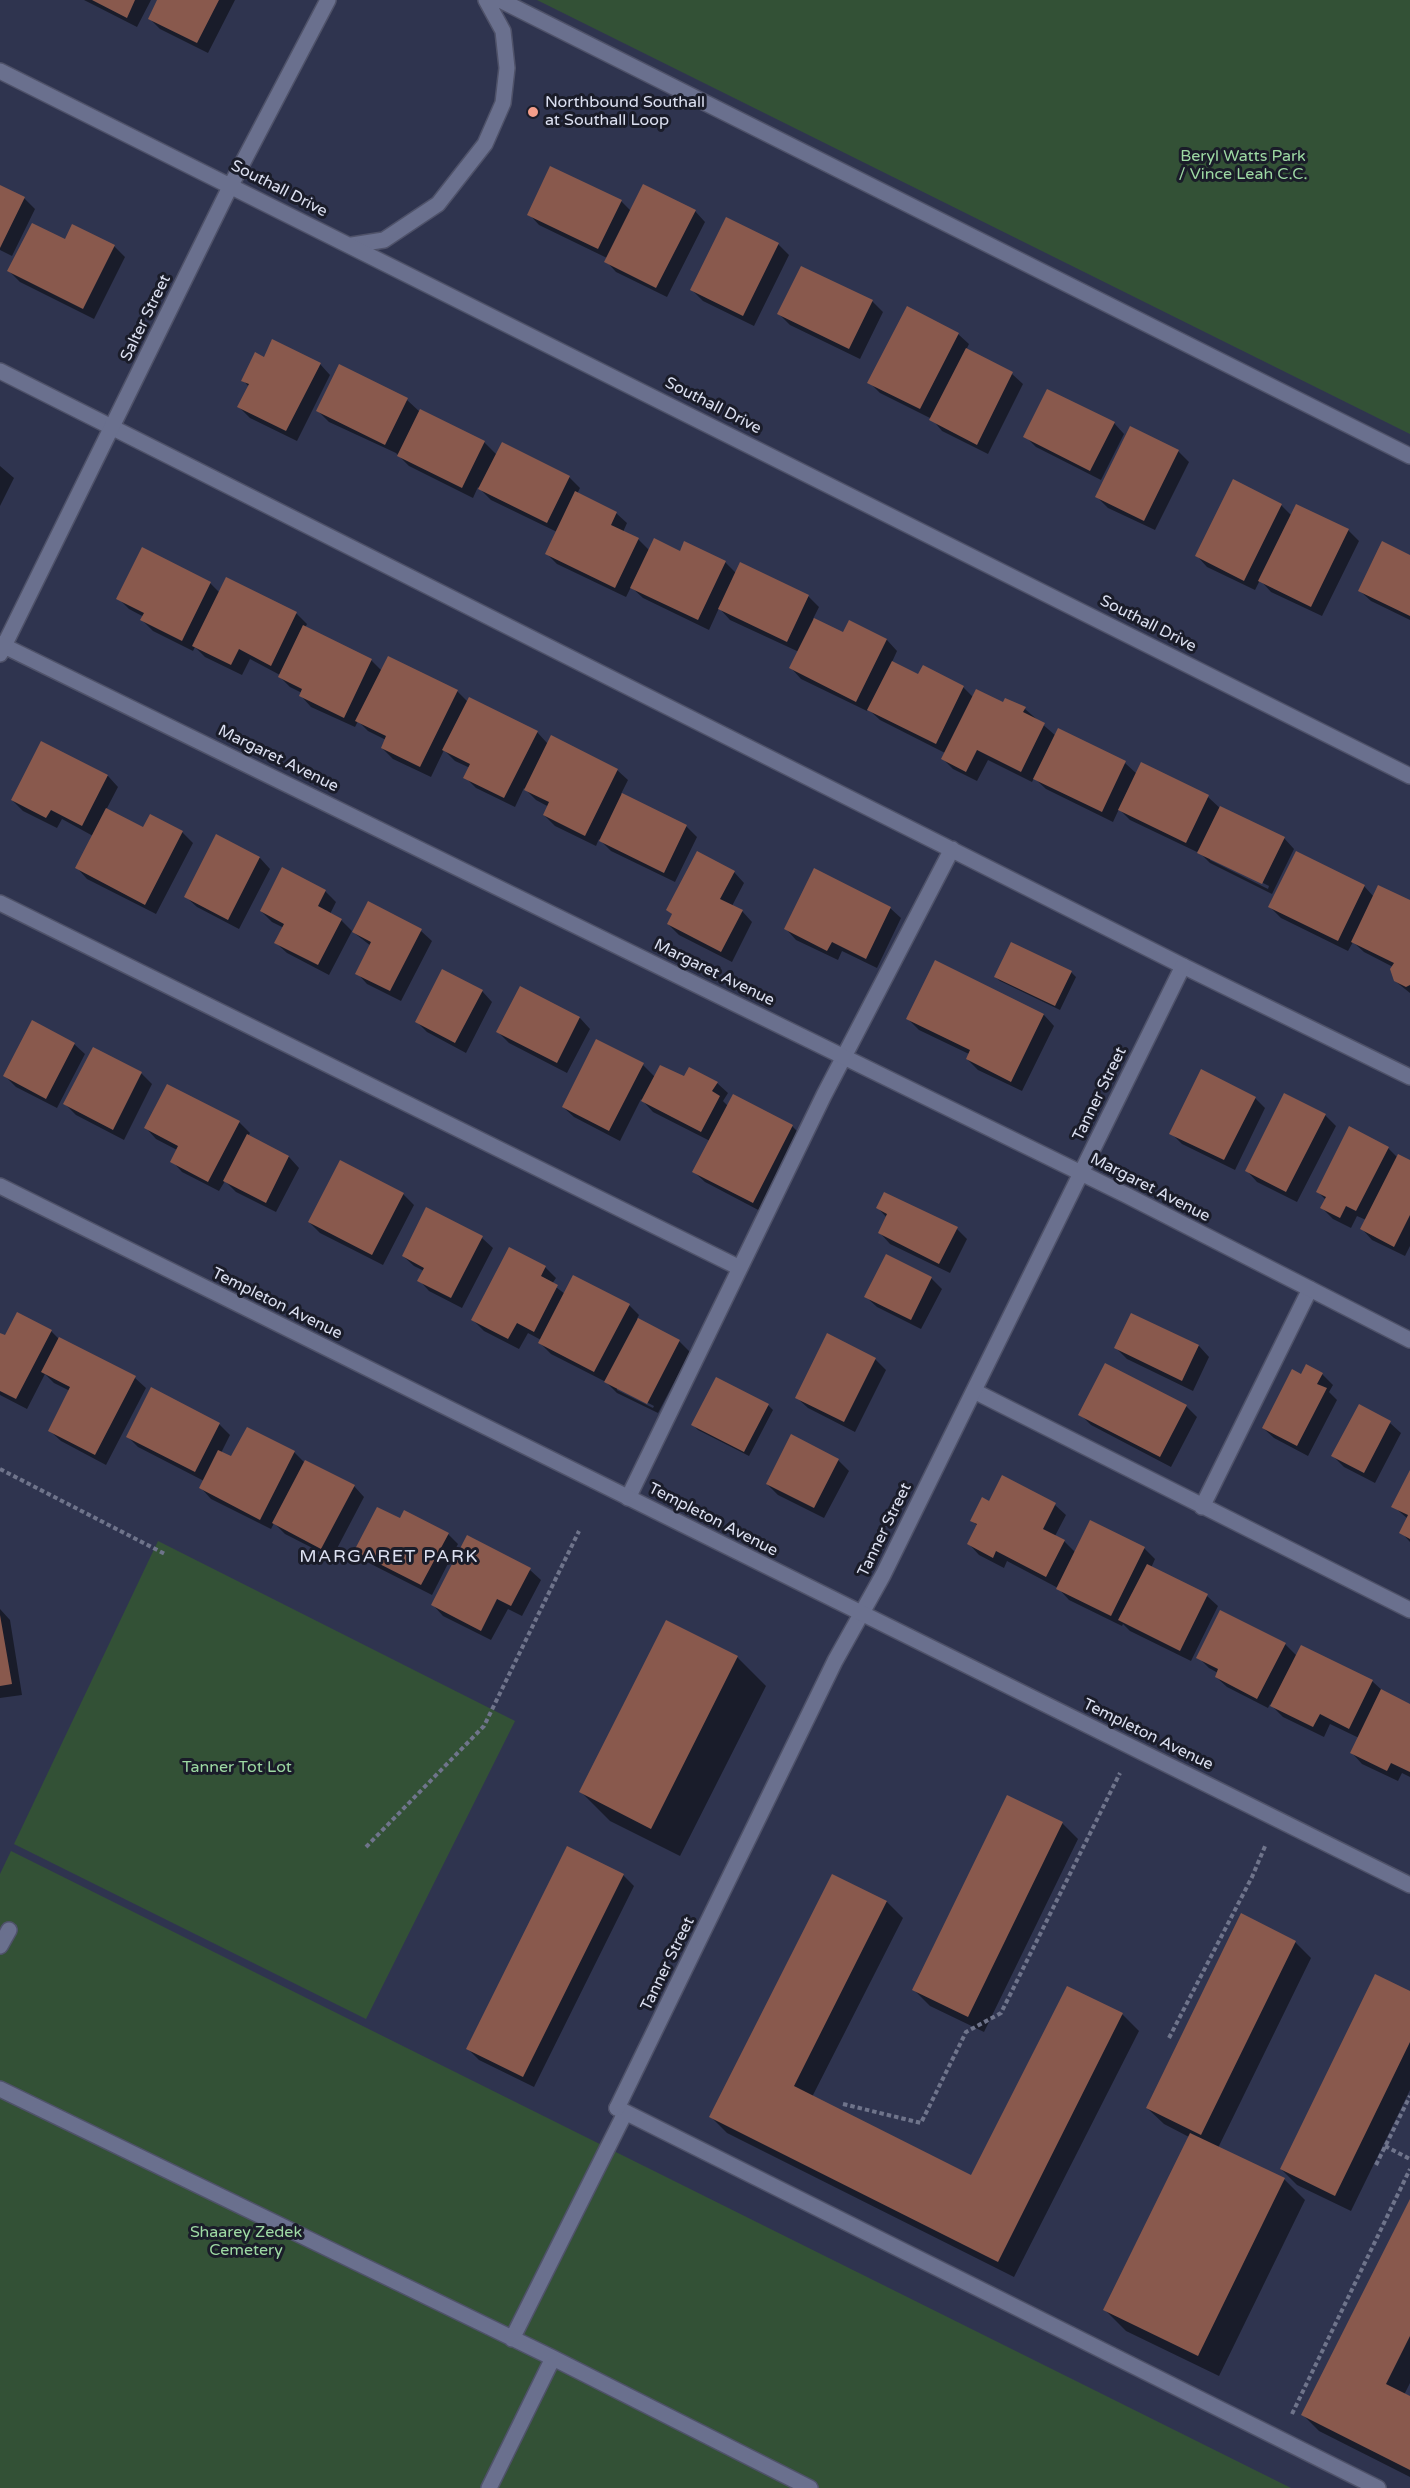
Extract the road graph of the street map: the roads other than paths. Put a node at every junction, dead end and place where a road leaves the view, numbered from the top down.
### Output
1 (328, 0) edge
2 (486, 0) edge
3 (500, 0) edge
4 (0, 71) edge
5 (231, 185) junction
6 (352, 245) junction
7 (0, 371) edge
8 (111, 427) junction
9 (1410, 456) edge
10 (1, 648) edge
11 (1410, 776) edge
12 (952, 849) junction
13 (0, 903) edge
14 (1184, 966) junction
15 (844, 1056) junction
16 (1410, 1077) edge
17 (1080, 1173) junction
18 (0, 1186) edge
19 (740, 1268) junction
20 (1310, 1288) junction
21 (1410, 1340) edge
22 (974, 1391) junction
23 (628, 1498) junction
24 (1202, 1507) junction
25 (1410, 1610) edge
26 (862, 1615) junction
27 (1410, 1885) edge
28 (9, 1930) dead end
29 (0, 1946) edge
30 (0, 2089) edge
31 (621, 2111) junction
32 (512, 2339) junction
33 (553, 2358) junction
34 (489, 2488) edge
35 (810, 2488) edge
36 (1378, 2488) edge

1 - 5 street, Salter Street
2 - 6 street
3 - 9 street
4 - 5 street, Southall Drive
5 - 6 street, Southall Drive
5 - 8 street, Salter Street
6 - 11 street, Southall Drive
7 - 8 street
8 - 10 street, Salter Street
8 - 12 street
10 - 15 street, Margaret Avenue
12 - 14 street
12 - 15 street
13 - 19 street
14 - 16 street
14 - 17 street, Tanner Street
15 - 17 street, Margaret Avenue
15 - 19 street
17 - 20 street, Margaret Avenue
17 - 22 street, Tanner Street
18 - 23 street, Templeton Avenue
19 - 23 street
20 - 21 street, Margaret Avenue
20 - 24 street
22 - 24 street
22 - 26 street, Tanner Street
23 - 26 street, Templeton Avenue
24 - 25 street
26 - 27 street, Templeton Avenue
26 - 31 street, Tanner Street
28 - 29 street
30 - 32 street
31 - 32 street, Tanner Street
31 - 36 street
32 - 33 street
33 - 34 street
33 - 35 street

